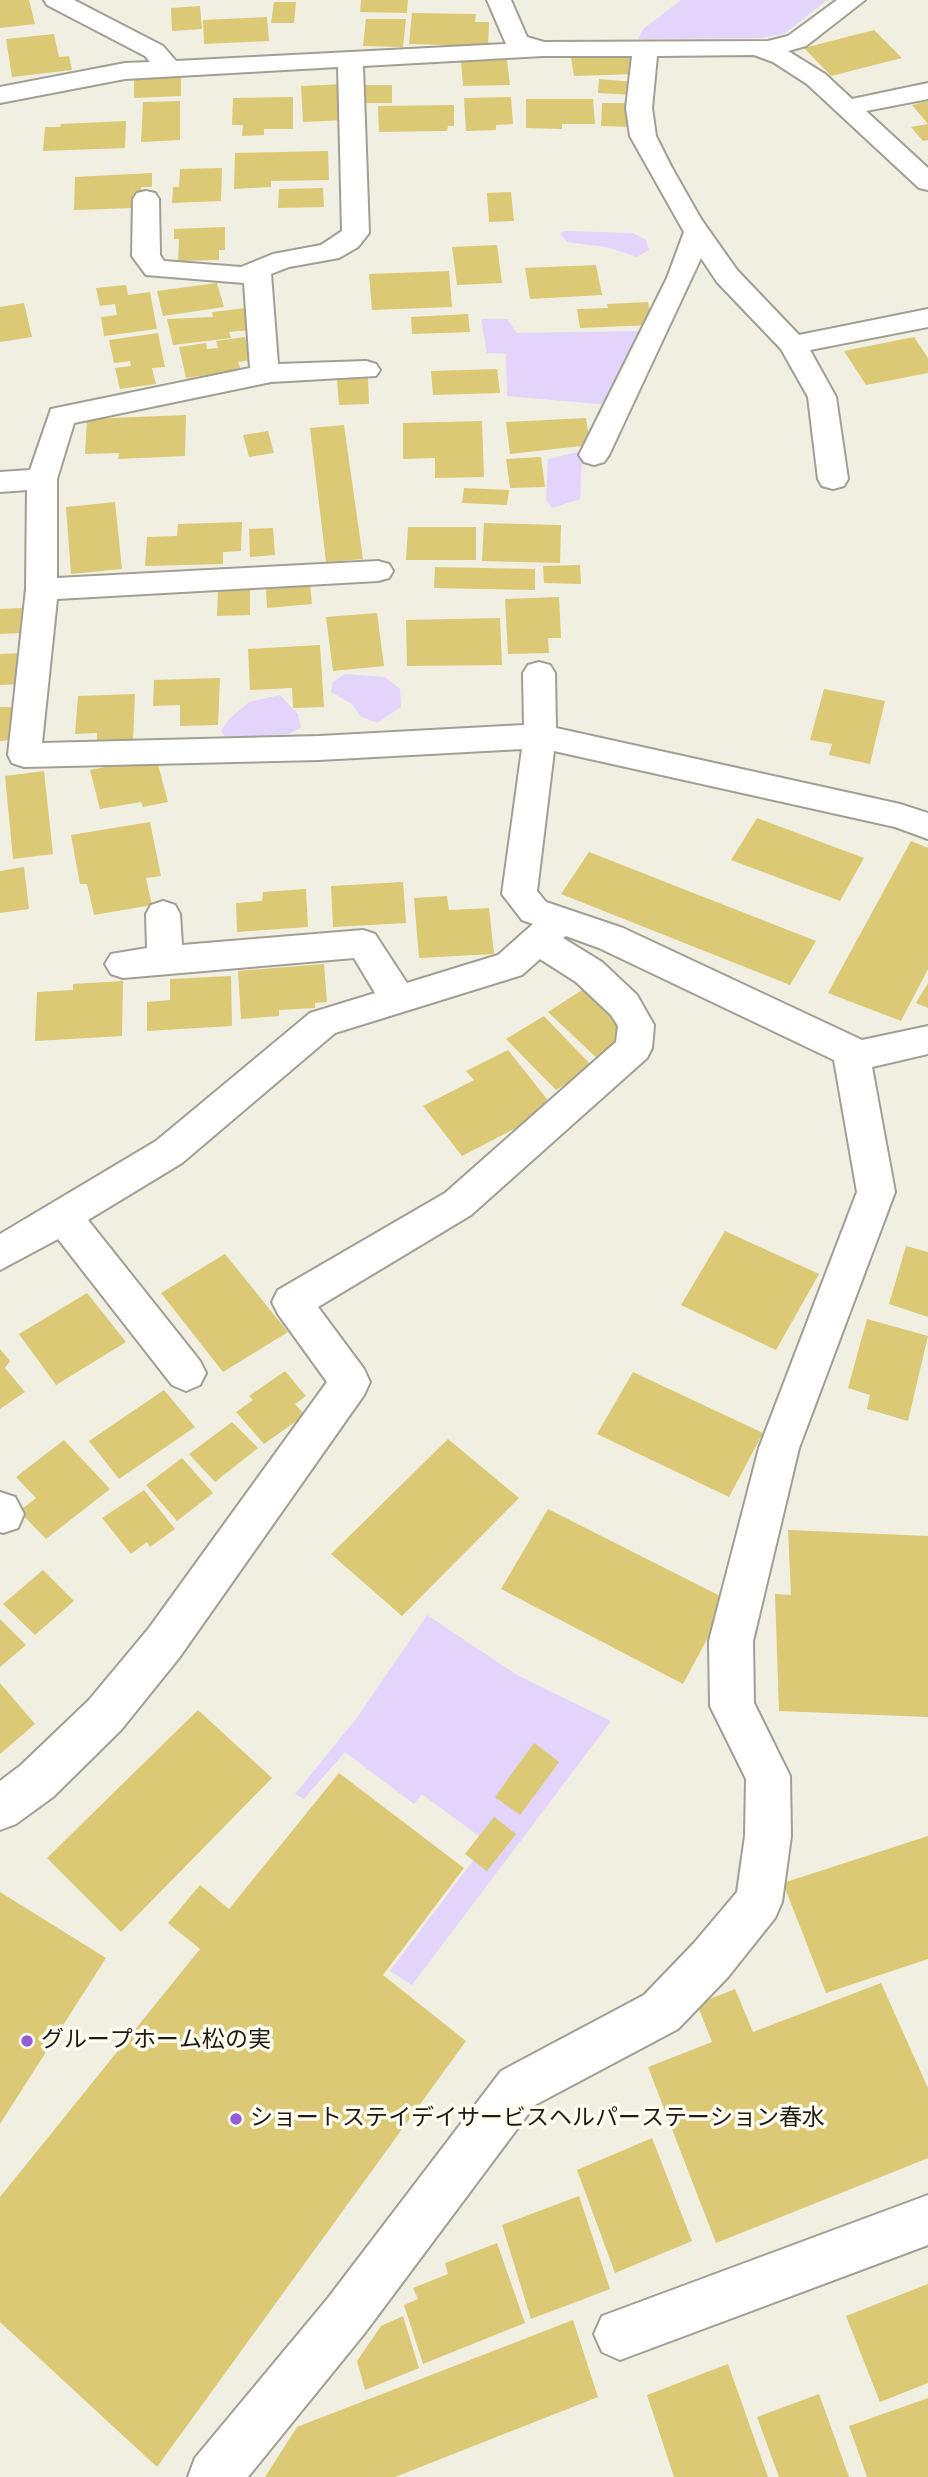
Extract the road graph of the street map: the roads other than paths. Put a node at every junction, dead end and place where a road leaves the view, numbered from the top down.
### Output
1 (56, 0) edge
2 (499, 0) edge
3 (853, 0) edge
4 (757, 48) junction
5 (542, 49) junction
6 (645, 49) junction
7 (350, 61) junction
8 (169, 68) junction
9 (928, 91) edge
10 (0, 96) edge
11 (849, 107) junction
12 (928, 183) edge
13 (146, 199) dead end
14 (697, 233) junction
15 (257, 268) junction
16 (928, 318) edge
17 (793, 345) junction
18 (366, 370) dead end
19 (265, 374) junction
20 (594, 455) dead end
21 (42, 479) junction
22 (833, 479) dead end
23 (0, 482) edge
24 (378, 571) dead end
25 (42, 589) junction
26 (539, 673) dead end
27 (540, 736) junction
28 (12, 755) edge
29 (928, 826) edge
30 (163, 914) dead end
31 (550, 930) junction
32 (165, 960) junction
33 (123, 964) dead end
34 (399, 1000) junction
35 (928, 1040) edge
36 (851, 1051) junction
37 (62, 1216) junction
38 (0, 1254) edge
39 (186, 1373) dead end
40 (0, 1808) edge
41 (928, 2220) edge
42 (620, 2334) dead end
43 (214, 2477) edge

1 - 8 street
2 - 5 street
3 - 4 street
4 - 6 street
4 - 11 street
5 - 6 street
5 - 7 street
6 - 14 street
7 - 8 street
7 - 15 street
8 - 10 street
9 - 11 street
11 - 12 street
13 - 15 street
14 - 17 street
14 - 20 street
15 - 19 street
16 - 17 street
17 - 22 street
18 - 19 street
19 - 21 street
21 - 23 street
21 - 25 street
24 - 25 street
25 - 28 street
26 - 27 street
27 - 28 street
27 - 29 street
27 - 31 street
30 - 32 street
31 - 34 street
31 - 36 street
31 - 40 street
32 - 33 street
32 - 34 street
34 - 37 street
35 - 36 street
36 - 43 street
37 - 38 street
37 - 39 street
41 - 42 street

